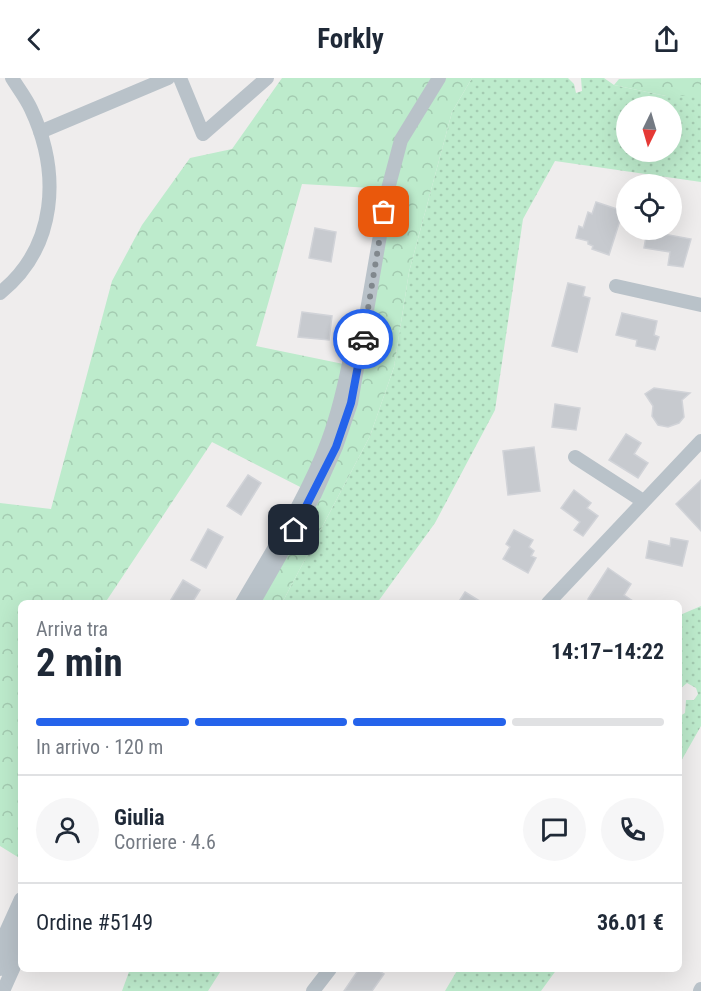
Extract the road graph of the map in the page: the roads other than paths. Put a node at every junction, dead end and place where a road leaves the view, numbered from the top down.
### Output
1 (12, 78) edge
2 (168, 78) edge
3 (180, 78) edge
4 (267, 78) edge
5 (439, 78) edge
6 (40, 132) junction
7 (388, 189) junction
8 (616, 286) dead end
9 (0, 292) edge
10 (701, 305) edge
11 (701, 441) edge
12 (575, 457) dead end
13 (644, 501) junction
14 (244, 600) edge
15 (255, 600) edge
16 (551, 600) edge
17 (18, 905) edge
18 (18, 929) edge
19 (0, 945) edge
20 (18, 958) edge
21 (0, 969) edge
22 (328, 972) edge
23 (3, 991) edge
24 (313, 991) edge

1 - 6 street
2 - 6 street
3 - 4 street
5 - 7 street
6 - 9 street
7 - 14 street
7 - 15 street
8 - 10 street
11 - 13 street
12 - 13 street
13 - 16 street
17 - 19 street
18 - 21 street
20 - 23 street
22 - 24 street

